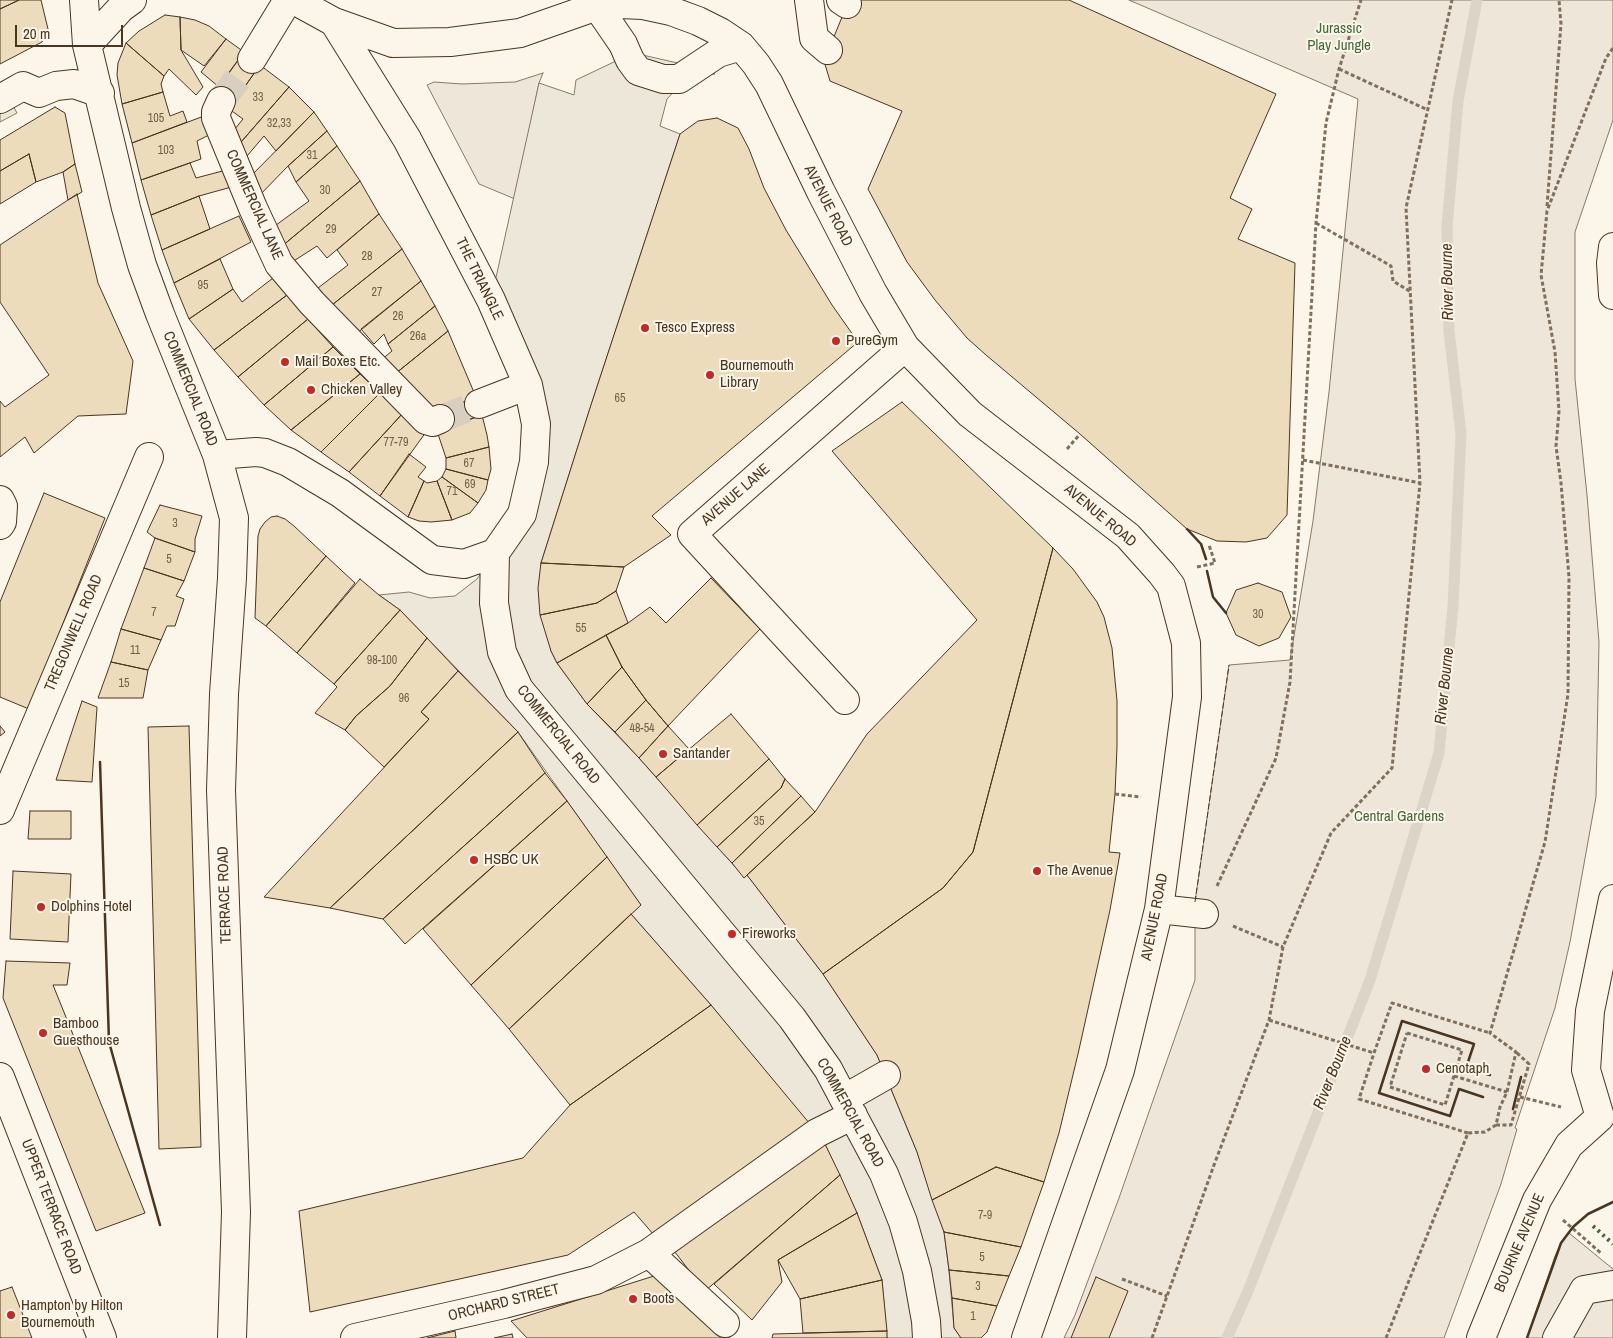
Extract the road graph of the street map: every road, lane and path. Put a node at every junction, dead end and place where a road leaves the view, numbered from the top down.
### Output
1 (84, 0) edge
2 (132, 0) edge
3 (288, 0) edge
4 (294, 0) edge
5 (1361, 0) edge
6 (1452, 0) edge
7 (1559, 0) edge
8 (597, 3) edge
9 (812, 4) edge
10 (334, 22) junction
11 (87, 45) junction
12 (740, 46) junction
13 (1613, 48) edge
14 (828, 50) dead end
15 (252, 58) tunnel mouth
16 (1339, 69) junction
17 (12, 92) edge
18 (100, 94) junction
19 (220, 102) tunnel mouth
20 (1428, 110) junction
21 (1547, 211) junction
22 (1316, 223) junction
23 (1613, 247) edge
24 (1411, 292) junction
25 (1613, 295) edge
26 (905, 347) junction
27 (528, 385) junction
28 (479, 404) tunnel mouth
29 (440, 419) tunnel mouth
30 (217, 455) junction
31 (149, 457) dead end
32 (1303, 460) junction
33 (1420, 483) junction
34 (0, 500) edge
35 (0, 525) edge
36 (1209, 545) dead end
37 (496, 553) junction
38 (1206, 566) dead end
39 (845, 700) dead end
40 (0, 810) edge
41 (1613, 899) edge
42 (1159, 910) junction
43 (1204, 914) junction
44 (1283, 947) junction
45 (1269, 1020) junction
46 (1490, 1033) junction
47 (1516, 1052) junction
48 (1374, 1053) junction
49 (886, 1075) dead end
50 (1454, 1076) junction
51 (0, 1077) edge
52 (1507, 1092) junction
53 (849, 1107) junction
54 (1606, 1120) edge
55 (1496, 1125) junction
56 (1468, 1132) junction
57 (1573, 1228) dead end
58 (649, 1253) junction
59 (1606, 1257) dead end
60 (1122, 1279) dead end
61 (1613, 1285) edge
62 (1167, 1296) junction
63 (725, 1322) dead end
64 (102, 1338) edge
65 (232, 1338) edge
66 (355, 1338) edge
67 (927, 1338) edge
68 (1026, 1338) edge
69 (1152, 1338) edge
70 (1386, 1338) edge
71 (1481, 1338) edge
72 (1557, 1338) edge

1 - 11 street, COMMERCIAL ROAD
2 - 11 street
3 - 15 street
4 - 10 street, THE TRIANGLE
5 - 16 path
6 - 20 path
7 - 21 path
8 - 10 street, THE TRIANGLE
8 - 12 street, AVENUE ROAD
8 - 12 street
9 - 14 street
10 - 27 street, THE TRIANGLE
11 - 18 street, COMMERCIAL ROAD
12 - 26 street, AVENUE ROAD
13 - 21 path
16 - 20 path
16 - 22 path
17 - 18 street
18 - 30 street, COMMERCIAL ROAD
19 - 29 street, COMMERCIAL LANE
20 - 24 path
21 - 46 path
22 - 24 path
22 - 32 path
23 - 25 street
24 - 33 path
26 - 39 street, AVENUE LANE
26 - 42 street, AVENUE ROAD
27 - 28 street
27 - 37 street, THE TRIANGLE
30 - 37 street, COMMERCIAL ROAD
30 - 65 street, TERRACE ROAD
31 - 40 street, TREGONWELL ROAD
32 - 33 path
32 - 43 path
33 - 44 path
34 - 35 street
36 - 38 path
37 - 53 street, COMMERCIAL ROAD
41 - 54 street, BOURNE AVENUE
42 - 43 street
42 - 68 street, AVENUE ROAD
43 - 44 path
44 - 45 path
45 - 48 path
45 - 62 path
46 - 47 path
46 - 48 path
47 - 52 path
47 - 55 path
48 - 56 path
49 - 53 street, ORCHARD STREET
50 - 50 path
50 - 52 path
51 - 64 street, UPPER TERRACE ROAD
52 - 55 path
53 - 58 street, ORCHARD STREET
53 - 67 street, COMMERCIAL ROAD
54 - 71 street, BOURNE AVENUE
55 - 56 path
56 - 70 path
57 - 59 path
58 - 63 street
58 - 66 street, ORCHARD STREET
60 - 62 path
61 - 72 street
62 - 69 path

